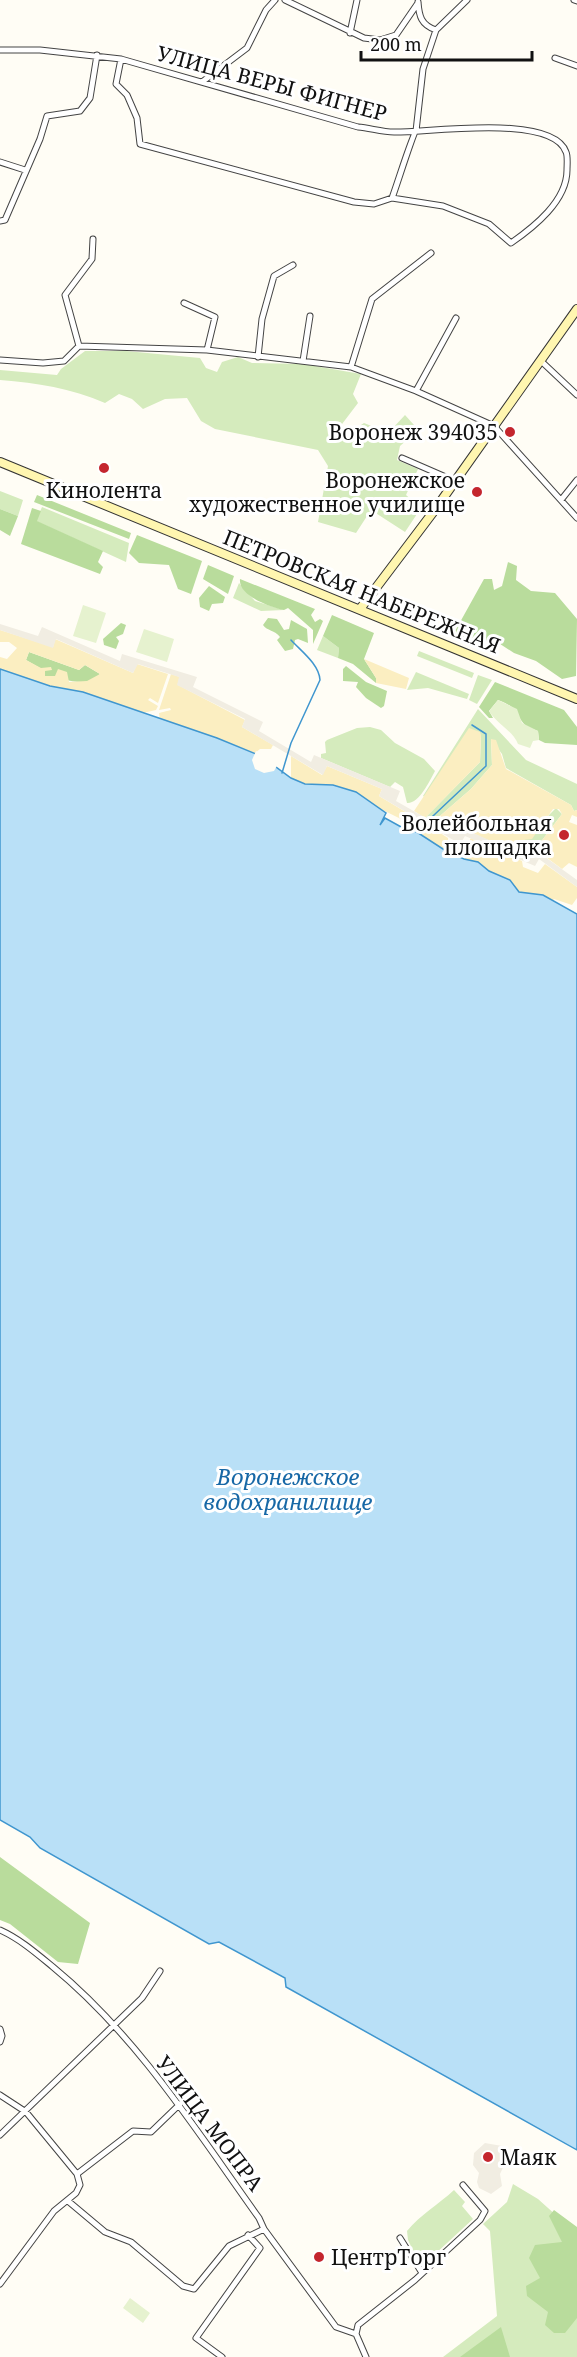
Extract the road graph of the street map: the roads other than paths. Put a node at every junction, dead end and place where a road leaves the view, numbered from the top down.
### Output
1 (275, 0) edge
2 (285, 0) edge
3 (357, 0) edge
4 (467, 0) edge
5 (418, 1) edge
6 (436, 30) junction
7 (351, 33) junction
8 (0, 50) edge
9 (97, 56) junction
10 (555, 58) dead end
11 (121, 59) junction
12 (577, 66) edge
13 (202, 82) junction
14 (416, 131) junction
15 (0, 162) edge
16 (25, 170) junction
17 (392, 198) junction
18 (0, 221) edge
19 (93, 239) dead end
20 (431, 253) dead end
21 (293, 265) dead end
22 (184, 303) dead end
23 (577, 309) edge
24 (310, 316) dead end
25 (456, 318) dead end
26 (79, 346) junction
27 (207, 350) junction
28 (258, 357) junction
29 (0, 360) edge
30 (303, 361) junction
31 (541, 361) junction
32 (351, 367) junction
33 (416, 391) junction
34 (577, 395) edge
35 (494, 426) junction
36 (402, 458) dead end
37 (0, 462) edge
38 (577, 480) edge
39 (455, 481) junction
40 (561, 500) junction
41 (577, 518) edge
42 (360, 609) junction
43 (577, 699) edge
44 (0, 1930) edge
45 (160, 1971) dead end
46 (115, 2024) junction
47 (0, 2029) edge
48 (0, 2042) edge
49 (0, 2095) edge
50 (180, 2104) junction
51 (26, 2112) junction
52 (0, 2135) edge
53 (77, 2174) junction
54 (463, 2185) dead end
55 (68, 2200) junction
56 (264, 2229) junction
57 (248, 2235) junction
58 (400, 2238) dead end
59 (0, 2270) edge
60 (422, 2273) junction
61 (5, 2277) junction
62 (0, 2284) edge
63 (356, 2334) junction
64 (222, 2357) edge
65 (366, 2357) edge

1 - 13 street
2 - 7 street
3 - 7 street
4 - 6 street
5 - 6 street
5 - 7 street
6 - 14 street
8 - 9 street, УЛИЦА ВЕРЫ ФИГНЕР
9 - 11 street, УЛИЦА ВЕРЫ ФИГНЕР
9 - 16 street
10 - 12 street
11 - 13 street, УЛИЦА ВЕРЫ ФИГНЕР
11 - 17 street
13 - 14 street, УЛИЦА ВЕРЫ ФИГНЕР
14 - 17 street
14 - 17 street, УЛИЦА ВЕРЫ ФИГНЕР
15 - 16 street
16 - 18 street
19 - 26 street
20 - 32 street
21 - 28 street
22 - 27 street
23 - 31 main road
24 - 30 street
25 - 33 street
26 - 27 street
26 - 29 street
27 - 28 street
28 - 30 street
30 - 32 street
31 - 34 street
31 - 35 main road
32 - 33 street
33 - 35 street
35 - 39 main road
35 - 40 street
36 - 39 street
37 - 42 main road, ПЕТРОВСКАЯ НАБЕРЕЖНАЯ
38 - 40 street
39 - 42 main road
40 - 41 street
42 - 43 main road, ПЕТРОВСКАЯ НАБЕРЕЖНАЯ
44 - 46 street, УЛИЦА МОПРА
45 - 46 street
46 - 50 street, УЛИЦА МОПРА
46 - 51 street
47 - 48 street
49 - 51 street
50 - 53 street
50 - 56 street, УЛИЦА МОПРА
51 - 52 street
51 - 53 street
53 - 55 street
54 - 60 street
55 - 57 street
55 - 61 street
56 - 57 street
56 - 63 street, УЛИЦА МОПРА
57 - 64 street
58 - 60 street
59 - 61 street
60 - 63 street
61 - 62 street
63 - 65 street

